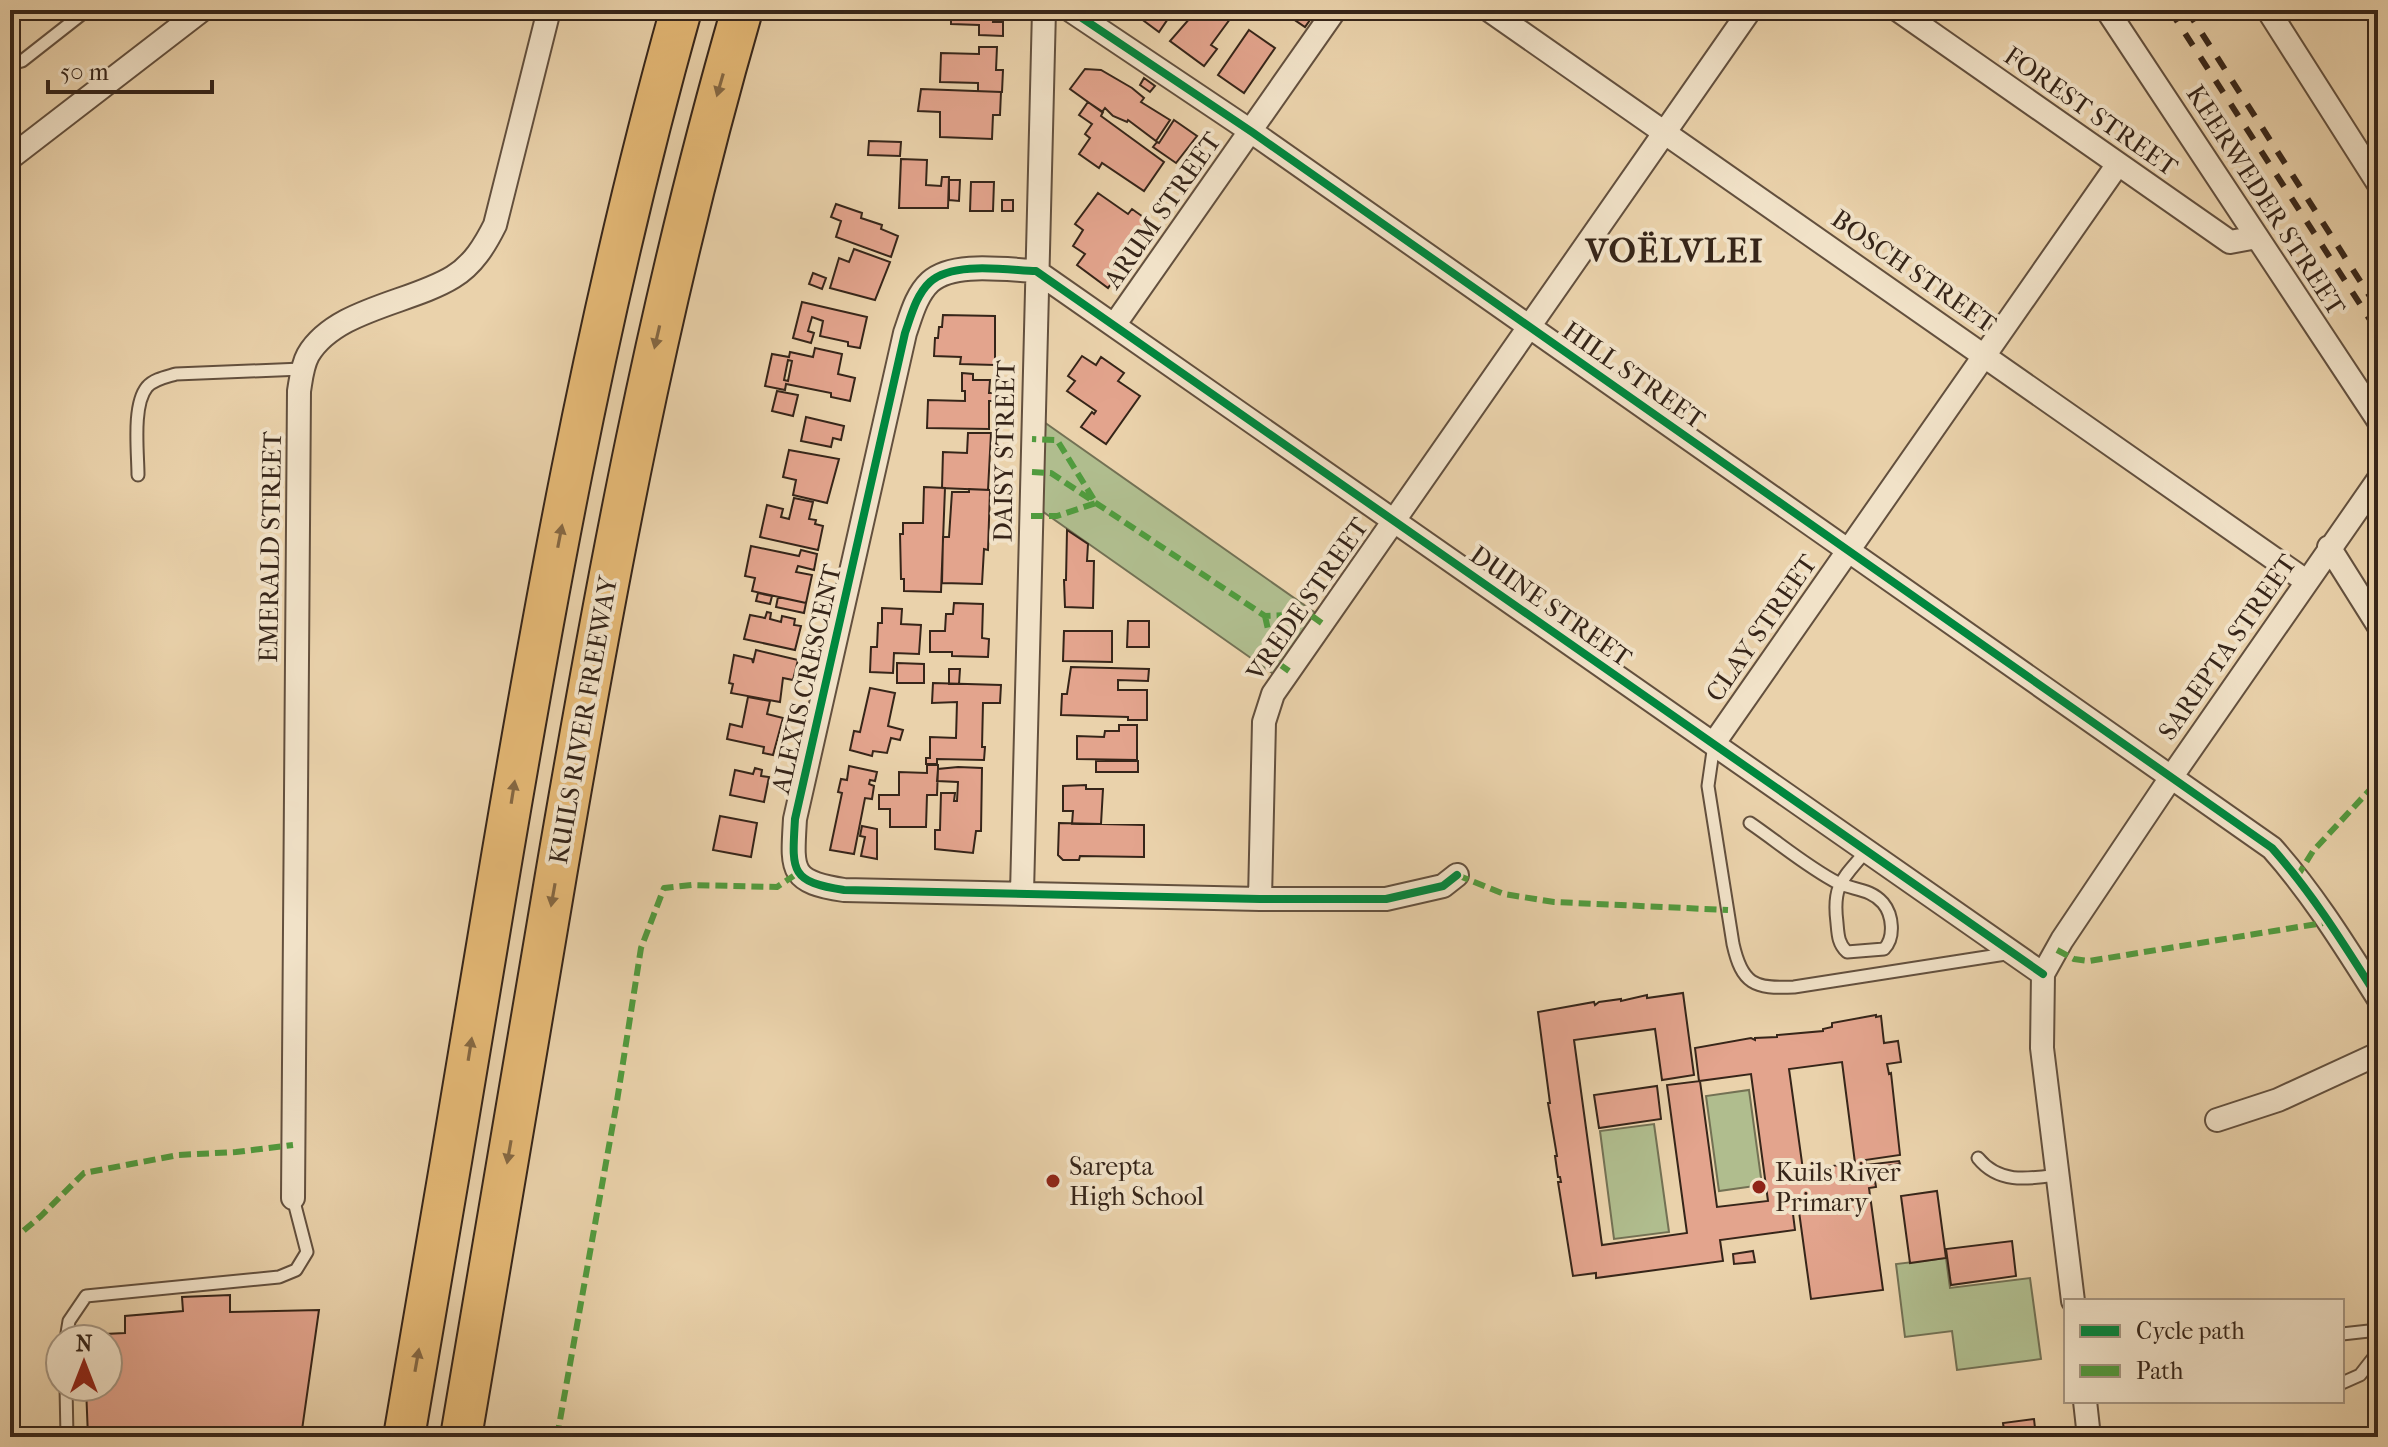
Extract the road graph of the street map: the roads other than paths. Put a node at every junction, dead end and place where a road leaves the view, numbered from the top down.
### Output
1 (87, 10) edge
2 (202, 10) edge
3 (549, 10) edge
4 (681, 10) edge
5 (742, 10) edge
6 (1044, 10) edge
7 (1070, 10) edge
8 (1335, 10) edge
9 (1489, 10) edge
10 (1750, 10) edge
11 (1898, 10) edge
12 (2107, 10) edge
13 (2268, 10) edge
14 (10, 64) edge
15 (1665, 131) junction
16 (1252, 132) junction
17 (10, 158) edge
18 (2118, 164) junction
19 (2378, 183) edge
20 (2257, 237) junction
21 (1036, 271) junction
22 (1115, 324) junction
23 (1529, 326) junction
24 (1985, 355) junction
25 (302, 369) junction
26 (2378, 420) edge
27 (138, 475) dead end
28 (2378, 480) edge
29 (1395, 523) junction
30 (2329, 547) junction
31 (1849, 550) junction
32 (2306, 581) junction
33 (2378, 625) edge
34 (1714, 743) junction
35 (2172, 776) junction
36 (1750, 823) dead end
37 (1867, 850) junction
38 (1457, 875) dead end
39 (1840, 883) junction
40 (1022, 893) junction
41 (1260, 899) junction
42 (2013, 953) junction
43 (2043, 974) junction
44 (2378, 998) edge
45 (2378, 1054) edge
46 (2217, 1120) dead end
47 (1978, 1158) dead end
48 (2057, 1175) junction
49 (293, 1198) joint
50 (2073, 1299) edge
51 (69, 1323) edge
52 (2378, 1330) edge
53 (2344, 1334) edge
54 (2378, 1352) edge
55 (2344, 1382) edge
56 (66, 1403) edge
57 (2085, 1403) edge
58 (67, 1437) edge
59 (404, 1437) edge
60 (461, 1437) edge
61 (2089, 1437) edge

1 - 14 lane
2 - 17 street
3 - 25 street
59 -> 4 highway
5 -> 60 highway, KUILS RIVER FREEWAY
6 - 21 street, DAISY STREET
7 - 16 street, HILL STREET
8 - 16 street, ARUM STREET
9 - 15 street, BOSCH STREET
10 - 15 street, VREDE STREET
11 - 18 street, FOREST STREET
12 - 20 street, KEERWEDER STREET
13 - 19 street
15 - 23 street, VREDE STREET
15 - 24 street, BOSCH STREET
16 - 22 street, ARUM STREET
16 - 23 street, HILL STREET
18 - 20 street, FOREST STREET
18 - 24 street, CLAY STREET
20 - 26 street, KEERWEDER STREET
21 - 22 street, DUINE STREET
21 - 40 street, DAISY STREET
21 - 40 street, ALEXIS CRESCENT
22 - 29 street, DUINE STREET
23 - 29 street, VREDE STREET
23 - 31 street, HILL STREET
24 - 31 street, CLAY STREET
24 - 32 street, BOSCH STREET
25 - 27 lane
25 - 49 street, EMERALD STREET
28 - 30 street, SAREPTA STREET
29 - 34 street, DUINE STREET
29 - 41 street, VREDE STREET
30 - 32 street, SAREPTA STREET
30 - 33 street
31 - 34 street, CLAY STREET
31 - 35 street, HILL STREET
32 - 35 street, SAREPTA STREET
34 - 37 street, DUINE STREET
34 - 42 lane, CLAY STREET
35 - 43 street, SAREPTA STREET
35 - 44 street, HILL STREET
36 - 39 lane
37 - 39 lane
37 - 42 street, DUINE STREET
38 - 41 street, ALEXIS CRESCENT
39 - 39 lane
40 - 41 street, ALEXIS CRESCENT
42 - 43 street, DUINE STREET
43 - 48 street, SAREPTA STREET
45 - 46 street
47 - 48 lane
48 - 50 street, SAREPTA STREET
49 - 51 lane
52 - 53 lane
54 - 55 lane
56 - 58 lane
57 - 61 street

